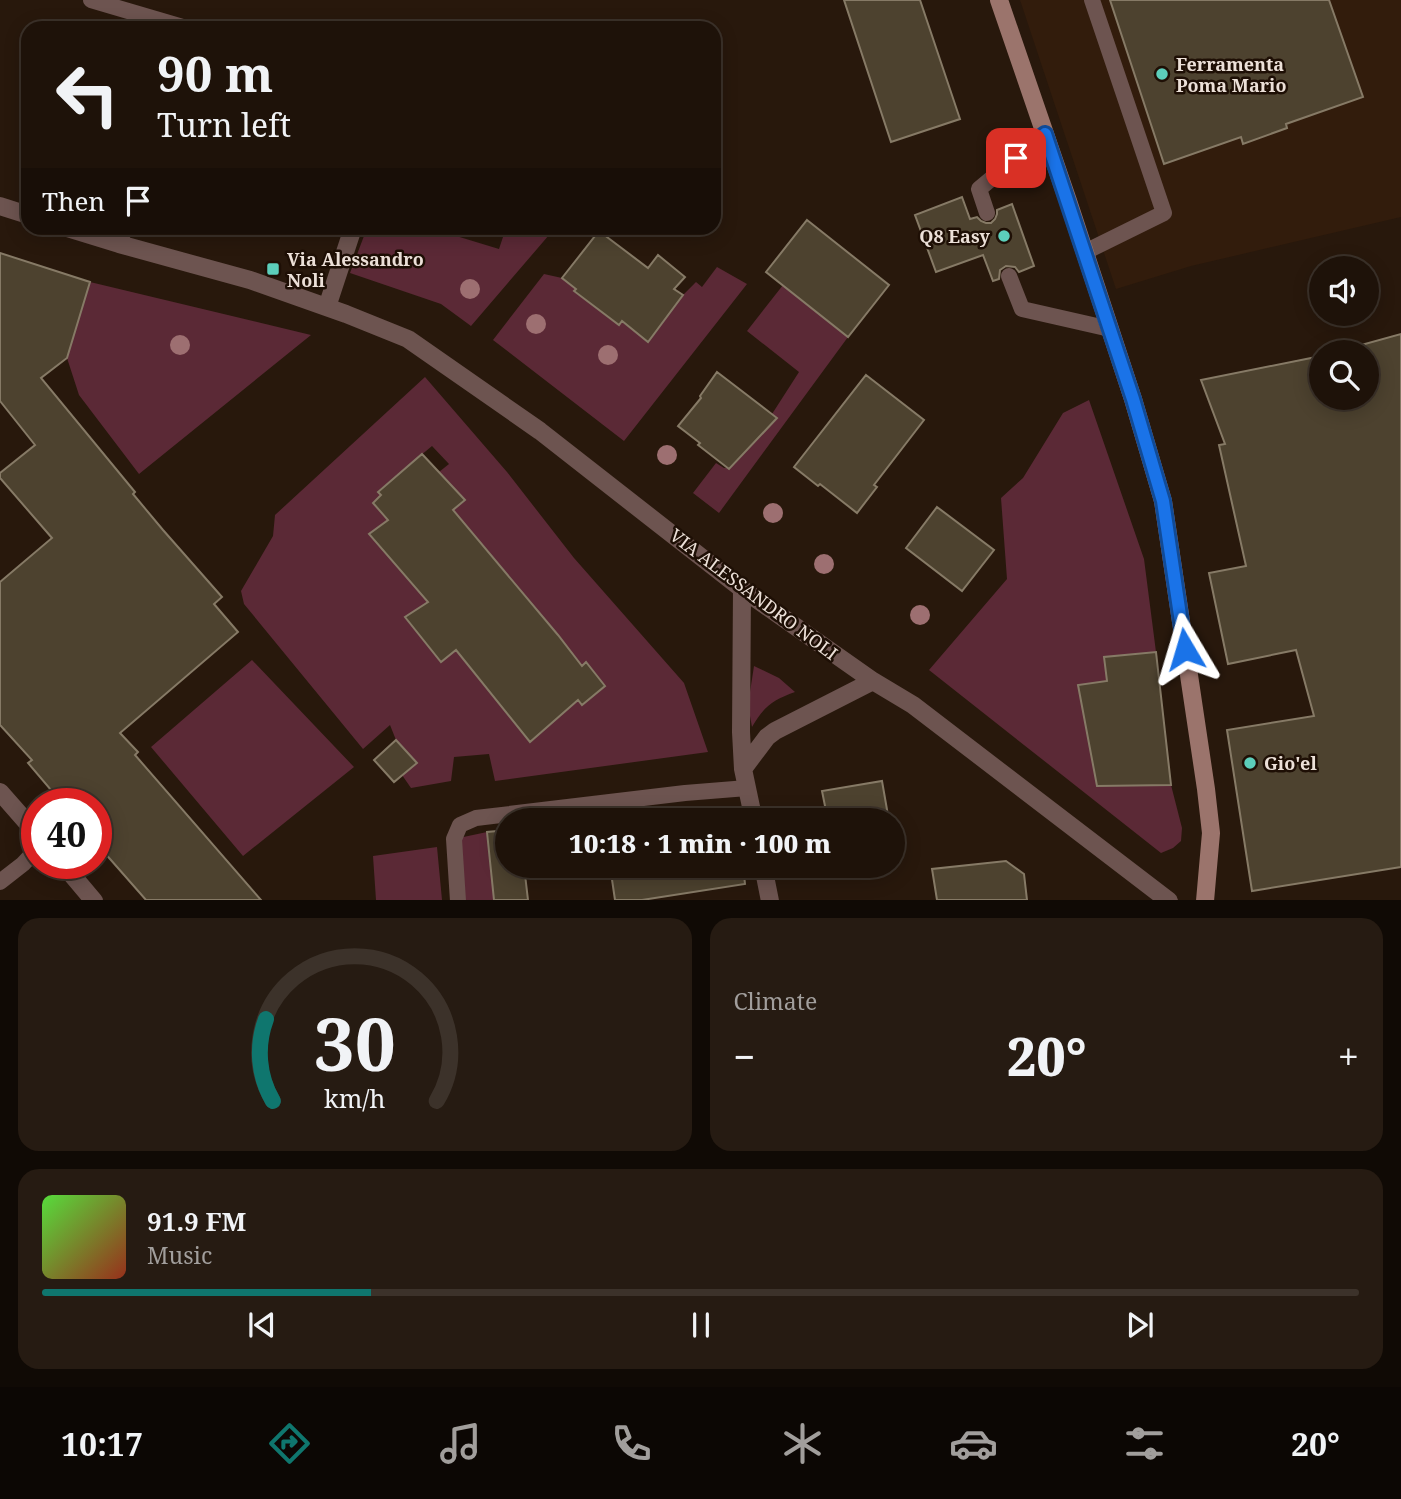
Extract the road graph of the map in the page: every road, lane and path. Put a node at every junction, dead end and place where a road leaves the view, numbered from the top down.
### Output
1 (91, 0) edge
2 (999, 0) edge
3 (1092, 0) edge
4 (162, 21) edge
5 (1045, 134) junction
6 (0, 206) edge
7 (21, 213) edge
8 (987, 213) dead end
9 (352, 235) edge
10 (122, 236) edge
11 (1085, 252) junction
12 (1009, 276) dead end
13 (327, 307) junction
14 (1110, 329) junction
15 (742, 589) junction
16 (873, 681) junction
17 (743, 769) junction
18 (747, 788) junction
19 (0, 792) edge
20 (751, 808) edge
21 (21, 816) edge
22 (21, 866) edge
23 (766, 878) edge
24 (75, 879) edge
25 (0, 882) edge
26 (93, 900) edge
27 (458, 900) edge
28 (771, 900) edge
29 (1168, 900) edge
30 (1205, 900) edge

1 - 4 lane
2 - 5 street
3 - 11 lane
5 - 8 lane
5 - 11 street
6 - 7 street
9 - 13 street
10 - 13 street, VIA ALESSANDRO NOLI
11 - 14 street
12 - 14 lane
13 - 15 street, VIA ALESSANDRO NOLI
14 - 30 street
15 - 16 street, VIA ALESSANDRO NOLI
15 - 17 street
16 - 17 street
16 - 29 street, VIA ALESSANDRO NOLI
17 - 18 street
18 - 20 street
18 - 27 lane
19 - 21 street
22 - 25 lane
23 - 28 street
24 - 26 street

